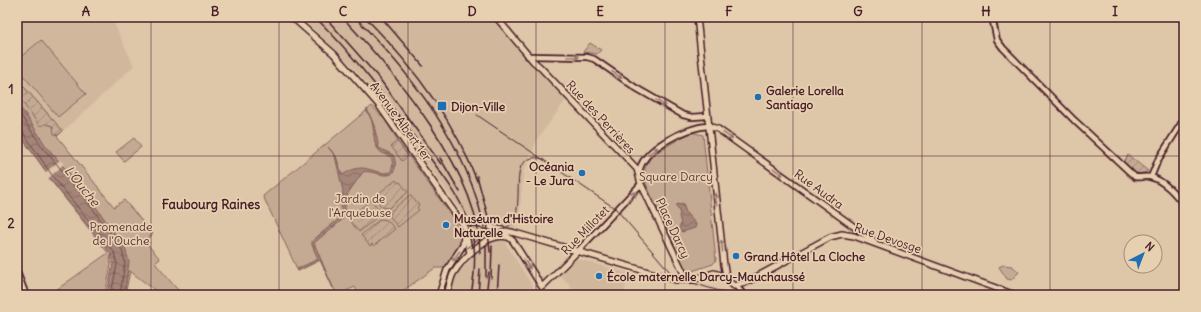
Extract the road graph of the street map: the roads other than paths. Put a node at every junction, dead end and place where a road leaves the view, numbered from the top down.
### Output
1 (292, 17) edge
2 (496, 17) edge
3 (500, 17) edge
4 (697, 17) edge
5 (992, 17) edge
6 (531, 57) junction
7 (545, 57) junction
8 (540, 67) junction
9 (707, 116) junction
10 (1184, 119) edge
11 (708, 126) junction
12 (639, 174) junction
13 (1151, 177) junction
14 (642, 184) junction
15 (1184, 205) edge
16 (461, 220) junction
17 (848, 222) junction
18 (496, 229) junction
19 (842, 234) junction
20 (513, 241) junction
21 (881, 245) junction
22 (578, 251) junction
23 (470, 253) junction
24 (724, 265) junction
25 (17, 272) edge
26 (714, 273) junction
27 (687, 280) junction
28 (728, 282) junction
29 (736, 286) junction
30 (26, 295) edge
31 (439, 295) edge
32 (447, 295) edge
33 (744, 295) edge
34 (1015, 295) edge

1 - 16 main road, Avenue Albert 1er
2 - 6 main road, Rue des Perrières
3 - 6 main road, Rue des Perrières
4 - 9 main road
5 - 13 street
6 - 7 street
6 - 8 main road, Rue des Perrières
7 - 8 street
7 -> 9 street
8 - 12 main road, Rue des Perrières
9 - 11 main road
10 - 13 street
12 -> 11 street
11 -> 17 main road, Rue Audra
24 -> 11 main road
12 - 14 main road, Rue des Perrières
13 - 15 street
22 -> 14 street, Rue Millotet
14 - 27 main road, Place Darcy
16 - 18 main road
16 - 23 main road, Avenue Albert 1er
16 -> 31 main road
17 - 19 main road
17 - 21 main road, Rue Audra
18 - 20 main road
18 - 22 main road
19 - 21 main road, Rue Devosge
19 - 29 main road, Rue Devosge
20 -> 22 main road, Rue Millotet
20 - 23 main road
21 - 34 main road, Rue Devosge
22 - 27 main road
23 - 32 main road
24 - 26 main road
24 - 28 main road
25 - 30 street
26 - 27 main road
26 - 28 main road
28 - 29 main road
29 - 33 street

